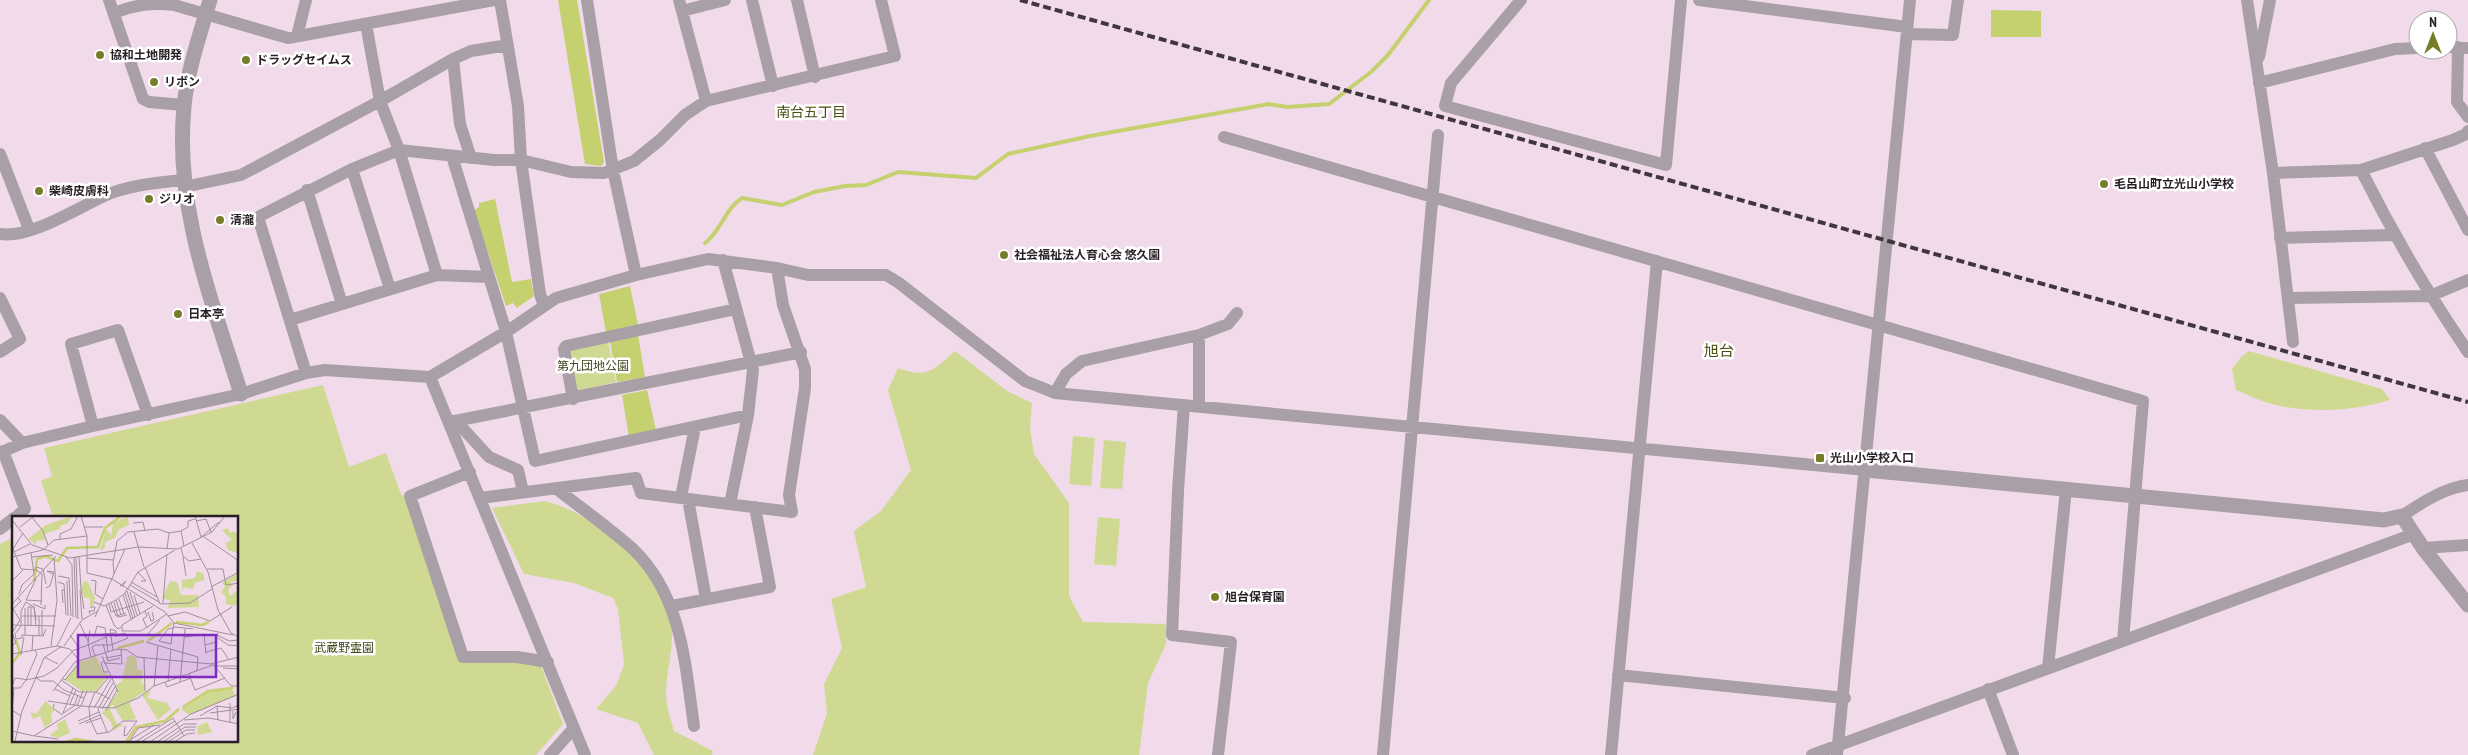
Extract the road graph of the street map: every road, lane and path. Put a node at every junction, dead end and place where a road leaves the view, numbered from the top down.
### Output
1 (109, 0) edge
2 (306, 0) edge
3 (494, 0) edge
4 (500, 0) edge
5 (587, 0) edge
6 (725, 0) edge
7 (752, 0) edge
8 (797, 0) edge
9 (881, 0) edge
10 (1521, 0) edge
11 (1681, 0) edge
12 (1699, 0) edge
13 (1910, 0) edge
14 (1958, 0) edge
15 (2247, 0) edge
16 (2270, 0) edge
17 (681, 5) edge
18 (208, 7) edge
19 (114, 13) junction
20 (366, 24) junction
21 (1907, 30) junction
22 (297, 36) junction
23 (508, 45) junction
24 (2408, 48) edge
25 (453, 59) junction
26 (2458, 60) edge
27 (2257, 64) junction
28 (815, 77) junction
29 (2259, 84) junction
30 (773, 86) junction
31 (380, 101) junction
32 (706, 101) junction
33 (184, 105) junction
34 (2468, 118) edge
35 (2468, 131) edge
36 (1438, 135) dead end
37 (1224, 137) dead end
38 (2425, 148) junction
39 (399, 150) junction
40 (0, 154) edge
41 (452, 156) junction
42 (471, 158) junction
43 (521, 160) junction
44 (352, 169) junction
45 (613, 170) junction
46 (2361, 170) junction
47 (2273, 173) junction
48 (184, 184) junction
49 (307, 190) junction
50 (1432, 196) junction
51 (29, 229) junction
52 (2468, 230) edge
53 (2393, 235) junction
54 (3, 238) edge
55 (2280, 238) junction
56 (723, 260) junction
57 (1658, 261) junction
58 (777, 268) junction
59 (437, 275) junction
60 (636, 275) junction
61 (489, 277) junction
62 (2468, 280) edge
63 (390, 288) junction
64 (2430, 296) junction
65 (0, 298) edge
66 (2288, 298) junction
67 (342, 304) junction
68 (544, 306) junction
69 (736, 309) junction
70 (1237, 313) dead end
71 (290, 320) junction
72 (1880, 324) junction
73 (506, 332) junction
74 (1199, 336) junction
75 (2293, 342) dead end
76 (0, 352) edge
77 (800, 352) junction
78 (2468, 352) edge
79 (751, 362) junction
80 (306, 372) junction
81 (430, 376) junction
82 (1054, 393) junction
83 (241, 394) junction
84 (574, 399) junction
85 (1184, 405) junction
86 (1199, 406) junction
87 (523, 408) junction
88 (748, 414) junction
89 (148, 415) junction
90 (0, 420) edge
91 (453, 422) junction
92 (93, 426) junction
93 (695, 427) junction
94 (1414, 427) junction
95 (22, 443) junction
96 (1639, 447) junction
97 (2, 452) edge
98 (1866, 470) junction
99 (470, 472) junction
100 (2468, 485) edge
101 (557, 489) junction
102 (2066, 489) junction
103 (523, 492) junction
104 (2134, 495) junction
105 (480, 498) junction
106 (684, 498) junction
107 (730, 504) junction
108 (755, 507) junction
109 (17, 516) edge
110 (2402, 516) junction
111 (12, 520) edge
112 (0, 529) edge
113 (2414, 534) junction
114 (2468, 545) edge
115 (2423, 548) junction
116 (706, 599) junction
117 (2468, 605) edge
118 (672, 606) junction
119 (2122, 641) junction
120 (548, 662) junction
121 (2048, 668) junction
122 (1618, 674) junction
123 (1988, 689) junction
124 (1845, 698) junction
125 (694, 726) dead end
126 (574, 728) junction
127 (1838, 750) edge
128 (550, 755) edge
129 (585, 755) edge
130 (1218, 755) edge
131 (1383, 755) edge
132 (1611, 755) edge
133 (1812, 755) edge
134 (2013, 755) edge

1 - 19 street
2 - 22 street
3 - 20 street
4 - 23 street
5 - 45 street
6 - 17 street
7 - 30 street
8 - 28 street
9 - 28 street
10 - 11 street
12 - 21 street
13 - 21 street
14 - 21 street
15 - 27 street
16 - 27 street
17 - 32 street
18 - 19 street
18 - 22 street
18 - 33 street
19 - 33 street
20 - 22 street
20 - 31 street
21 - 72 street
23 - 25 street
23 - 43 street
24 - 29 street
25 - 31 street
25 - 42 street
26 - 34 street
27 - 29 street
28 - 30 street
29 - 47 street
30 - 32 street
31 - 39 street
31 - 48 street
32 - 45 street
33 - 48 street
35 - 38 street
36 - 50 street
37 - 50 street
38 - 46 street
38 - 52 street
39 - 41 street
39 - 44 street
39 - 59 street
40 - 51 street
41 - 42 street
41 - 61 street
42 - 43 street
43 - 45 street
43 - 68 street
44 - 49 street
44 - 63 street
45 - 60 street
46 - 47 street
46 - 53 street
47 - 55 street
48 - 51 street
48 - 83 street
49 - 67 street
49 - 71 street
50 - 57 street
50 - 94 street
51 - 54 street
53 - 55 street
53 - 64 street
55 - 66 street
56 - 58 street
56 - 60 street
56 - 69 street
57 - 72 street
57 - 96 street
58 - 77 street
58 - 82 street
59 - 61 street
59 - 63 street
60 - 68 street
61 - 73 street
62 - 64 street
63 - 67 street
64 - 66 street
64 - 78 street
65 - 76 street
66 - 75 street
67 - 71 street
68 - 73 street
69 - 79 street
69 - 84 street
70 - 74 street
71 - 80 street
72 - 98 street
72 - 104 street
73 - 81 street
73 - 87 street
74 - 82 street
74 - 86 street
77 - 79 street
77 - 108 street
79 - 84 street
79 - 88 street
80 - 81 street
80 - 83 street
81 - 91 street
82 - 85 street
83 - 89 street
84 - 87 street
85 - 86 street
85 - 130 street
86 - 94 street
87 - 91 street
87 - 93 street
88 - 93 street
88 - 107 street
89 - 92 street
89 - 92 street
90 - 95 street
91 - 99 street
91 - 103 street
92 - 95 street
93 - 106 street
94 - 96 street
94 - 131 street
95 - 97 street
96 - 98 street
96 - 122 street
97 - 109 street
98 - 102 street
98 - 124 street
99 - 105 street
99 - 120 street
100 - 110 street
101 - 103 street
101 - 106 street
101 - 118 street
102 - 104 street
102 - 121 street
103 - 105 street
104 - 110 street
104 - 119 street
105 - 120 street
106 - 107 street
106 - 116 street
107 - 108 street
108 - 116 street
110 - 113 street
111 - 112 street
113 - 115 street
113 - 119 street
114 - 115 street
115 - 117 street
116 - 118 street
118 - 125 street
119 - 121 street
120 - 126 street
121 - 123 street
122 - 124 street
122 - 132 street
123 - 127 street
123 - 134 street
124 - 127 street
126 - 128 street
126 - 129 street
127 - 133 street

